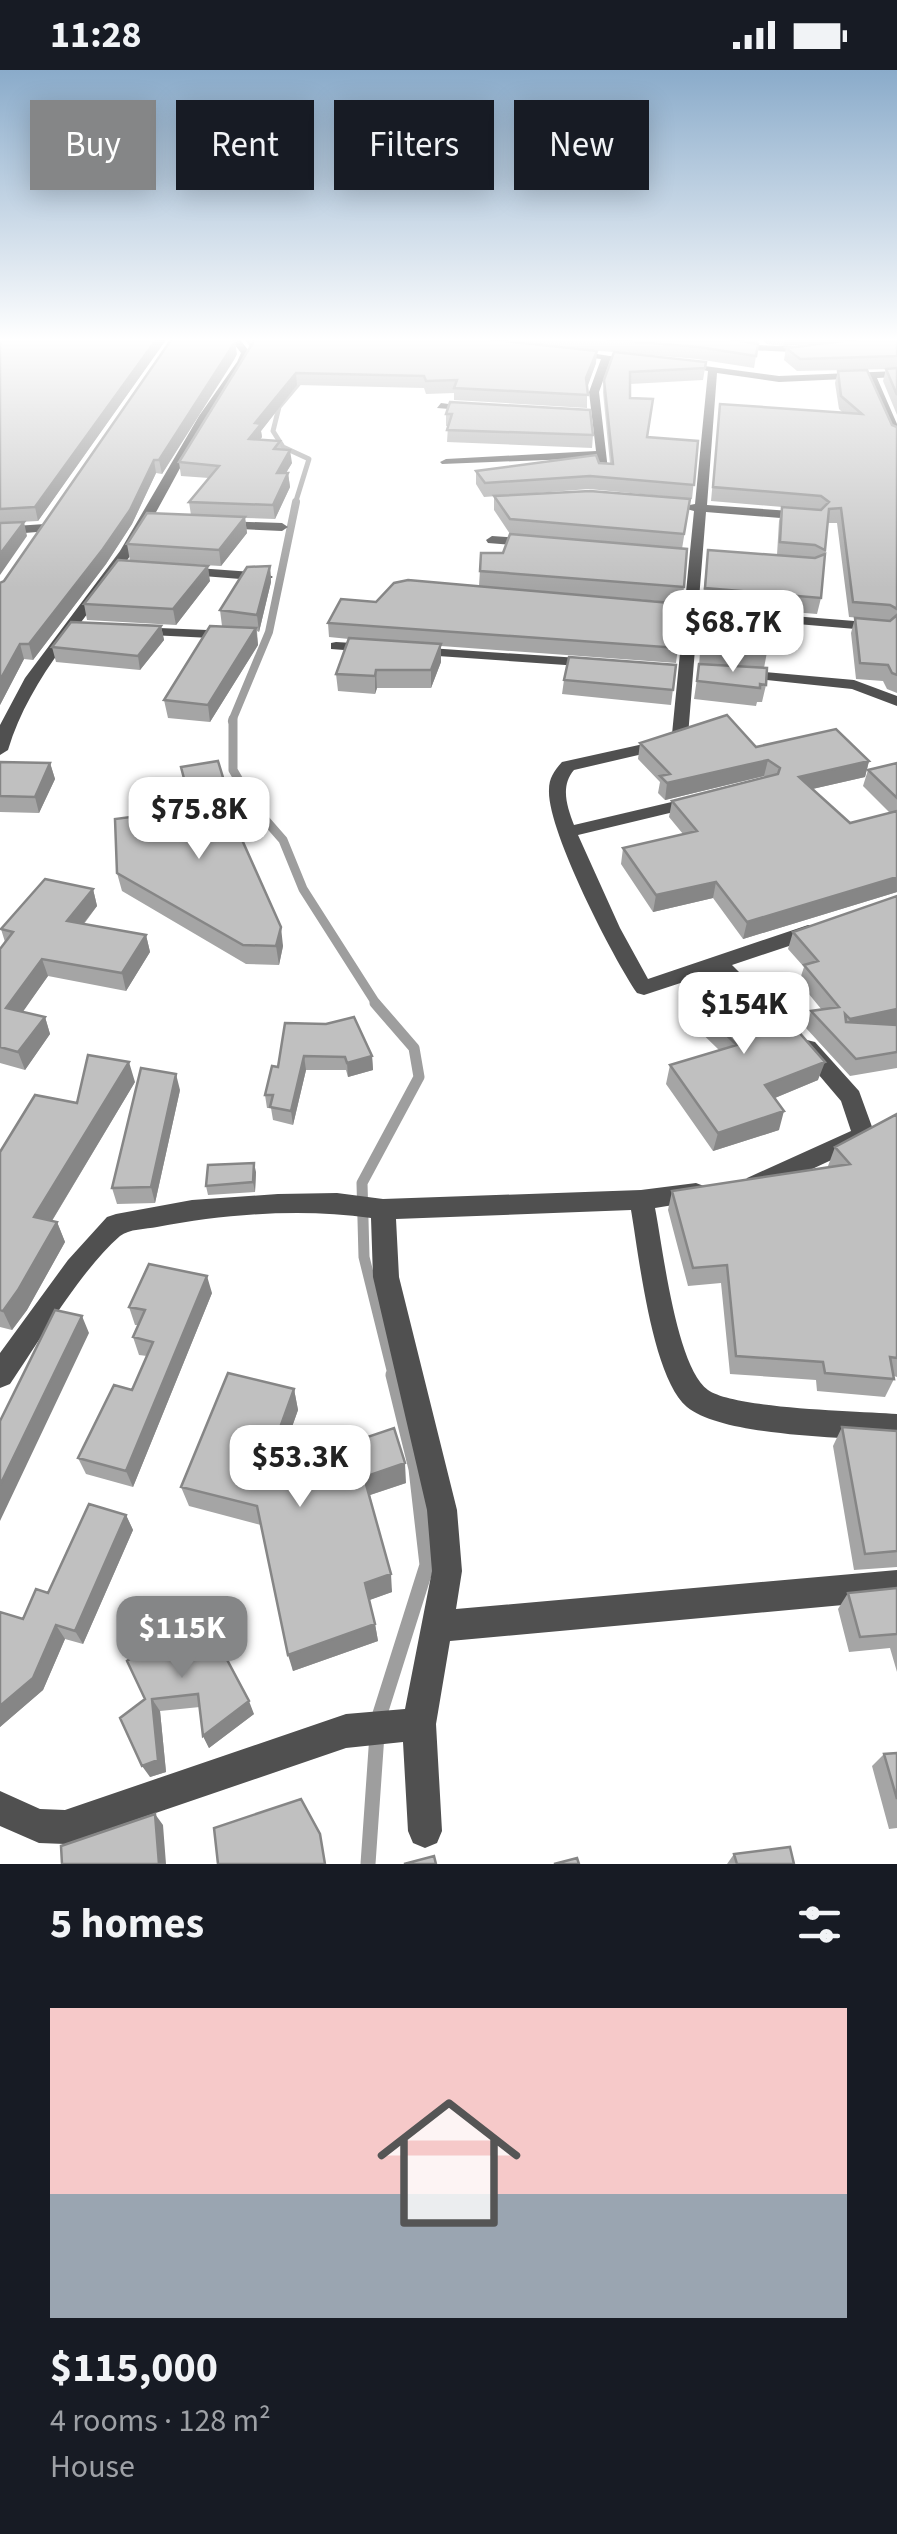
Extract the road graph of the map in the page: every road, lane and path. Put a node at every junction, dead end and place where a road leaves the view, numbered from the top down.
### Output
1 (201, 421) edge
2 (597, 421) edge
3 (708, 421) edge
4 (602, 454) junction
5 (446, 462) dead end
6 (605, 472) edge
7 (663, 505) edge
8 (698, 508) junction
9 (56, 512) edge
10 (816, 517) edge
11 (140, 522) junction
12 (158, 522) edge
13 (211, 524) edge
14 (282, 527) dead end
15 (45, 528) junction
16 (0, 531) edge
17 (492, 540) dead end
18 (36, 542) edge
19 (547, 544) edge
20 (677, 554) edge
21 (696, 556) junction
22 (715, 558) edge
23 (116, 567) junction
24 (134, 568) edge
25 (172, 571) edge
26 (266, 577) edge
27 (673, 610) edge
28 (693, 612) junction
29 (712, 614) edge
30 (731, 615) edge
31 (68, 627) junction
32 (86, 628) edge
33 (886, 628) edge
34 (124, 630) edge
35 (254, 636) edge
36 (336, 646) dead end
37 (610, 664) edge
38 (668, 668) edge
39 (688, 670) junction
40 (707, 671) edge
41 (726, 673) edge
42 (897, 701) edge
43 (0, 750) edge
44 (712, 798) edge
45 (568, 832) junction
46 (841, 920) edge
47 (718, 964) junction
48 (768, 1009) edge
49 (793, 1032) edge
50 (641, 1200) junction
51 (383, 1209) junction
52 (0, 1374) edge
53 (897, 1428) edge
54 (897, 1585) edge
55 (440, 1626) junction
56 (418, 1724) junction
57 (0, 1808) edge
58 (425, 1831) dead end

1 - 11 street
2 - 4 street
3 - 8 street
4 - 5 street
4 - 6 street
7 - 8 street
8 - 10 street
8 - 21 street
9 - 15 street
11 - 12 street
11 - 23 street
13 - 14 street
15 - 16 street
15 - 18 street
17 - 19 street
20 - 21 street
21 - 22 street
21 - 28 street
23 - 24 street
23 - 31 street
25 - 26 street
27 - 28 street
28 - 29 street
28 - 39 street
30 - 33 street
31 - 32 street
31 - 43 street
34 - 35 street
36 - 37 street
38 - 39 street
39 - 40 street
39 - 45 street
41 - 42 street
44 - 45 street
45 - 47 street
46 - 47 street
47 - 48 street
49 - 50 street
50 - 51 street
50 - 53 street
51 - 52 street
51 - 55 street
54 - 55 street
55 - 56 street
56 - 57 street
56 - 58 street

